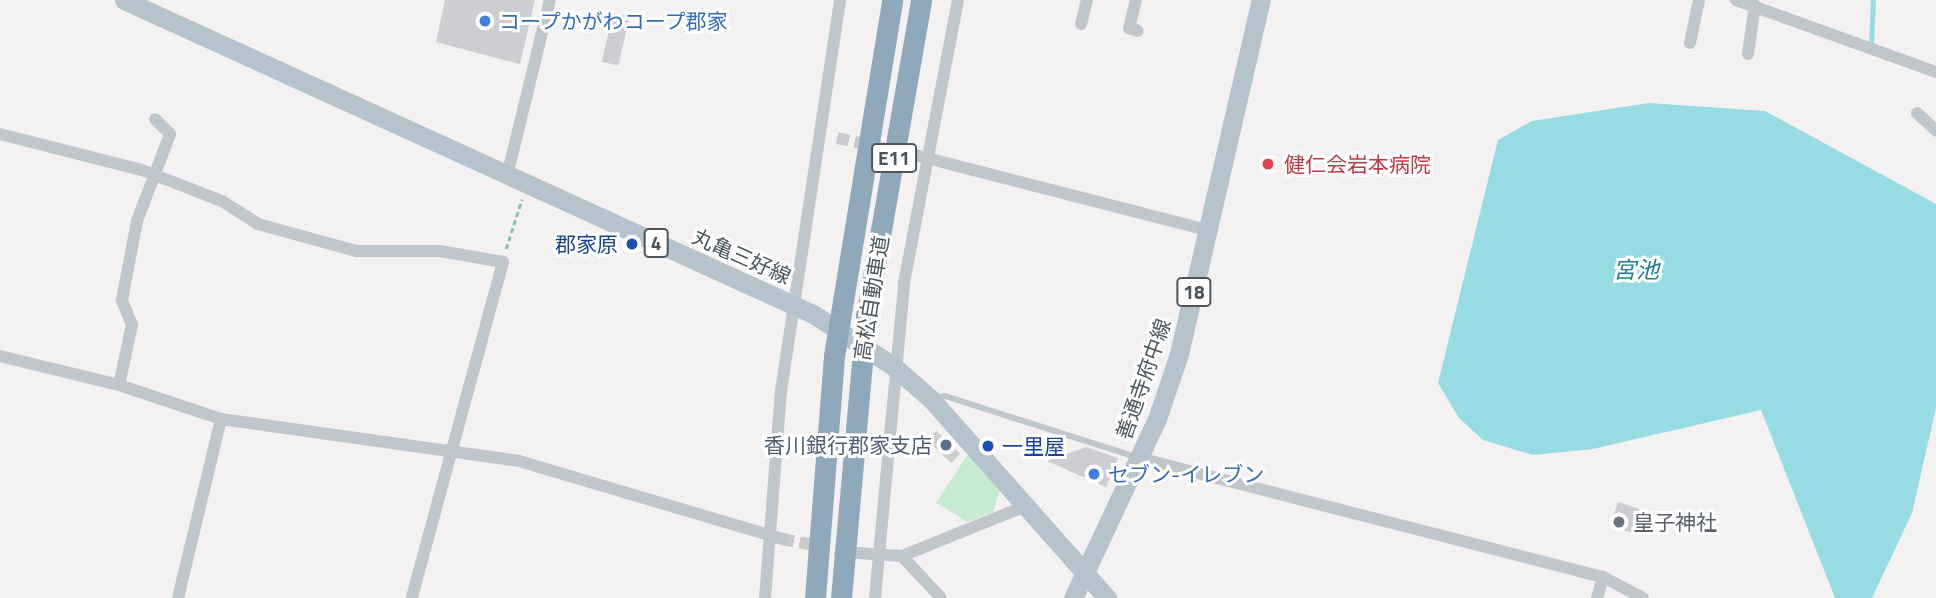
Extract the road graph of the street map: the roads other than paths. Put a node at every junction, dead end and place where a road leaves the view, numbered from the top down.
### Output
1 (124, 0) edge
2 (550, 0) edge
3 (840, 0) edge
4 (892, 0) edge
5 (921, 0) edge
6 (958, 0) edge
7 (1087, 0) edge
8 (1136, 0) edge
9 (1261, 0) edge
10 (1699, 0) edge
11 (1736, 0) edge
12 (1755, 5) junction
13 (1081, 24) dead end
14 (1138, 31) dead end
15 (1690, 43) dead end
16 (1748, 54) dead end
17 (1936, 72) edge
18 (1917, 113) dead end
19 (155, 119) dead end
20 (1936, 131) edge
21 (0, 134) edge
22 (921, 156) junction
23 (150, 175) junction
24 (507, 176) junction
25 (1208, 230) junction
26 (796, 305) junction
27 (0, 356) edge
28 (893, 366) junction
29 (119, 385) junction
30 (931, 400) junction
31 (221, 419) junction
32 (456, 454) junction
33 (1139, 458) junction
34 (1028, 505) junction
35 (776, 537) junction
36 (858, 553) tunnel mouth
37 (876, 556) junction
38 (902, 556) junction
39 (1084, 570) junction
40 (1604, 577) junction
41 (178, 598) edge
42 (412, 598) edge
43 (765, 598) edge
44 (815, 598) edge
45 (841, 598) edge
46 (875, 598) edge
47 (941, 598) edge
48 (1073, 598) edge
49 (1107, 598) edge
50 (1597, 598) edge
51 (1643, 598) edge

1 - 24 main road, 丸亀三好線 / 4
2 - 24 street
3 - 26 street
4 - 44 highway, 高松自動車道 / E11
5 - 45 highway, 高松自動車道 / E11
6 - 22 street
7 - 13 street
8 - 14 street
9 - 25 main road, 善通寺府中線 / 18
10 - 15 street
11 - 12 street
12 - 16 street
12 - 17 street
18 - 20 street
19 - 23 street
21 - 23 street
22 - 25 street
22 - 28 street
23 - 29 street
23 - 32 street
24 - 26 main road, 丸亀三好線 / 4
25 - 33 main road, 善通寺府中線 / 18
26 - 28 main road, 丸亀三好線 / 4
26 - 35 street
27 - 29 street
28 - 30 main road, 丸亀三好線 / 4
28 - 37 street
29 - 31 street
30 - 33 lane
30 - 34 main road, 丸亀三好線 / 4
31 - 32 street
31 - 41 street
32 - 35 street
32 - 42 street
33 - 39 main road, 善通寺府中線 / 18
33 - 40 street
34 - 38 street
34 - 39 main road, 丸亀三好線 / 4
35 - 43 street
36 - 37 street
37 - 38 street
37 - 46 street
38 - 47 street
39 - 48 main road, 善通寺府中線 / 18
39 - 49 main road, 丸亀三好線 / 4
40 - 50 street
40 - 51 street

